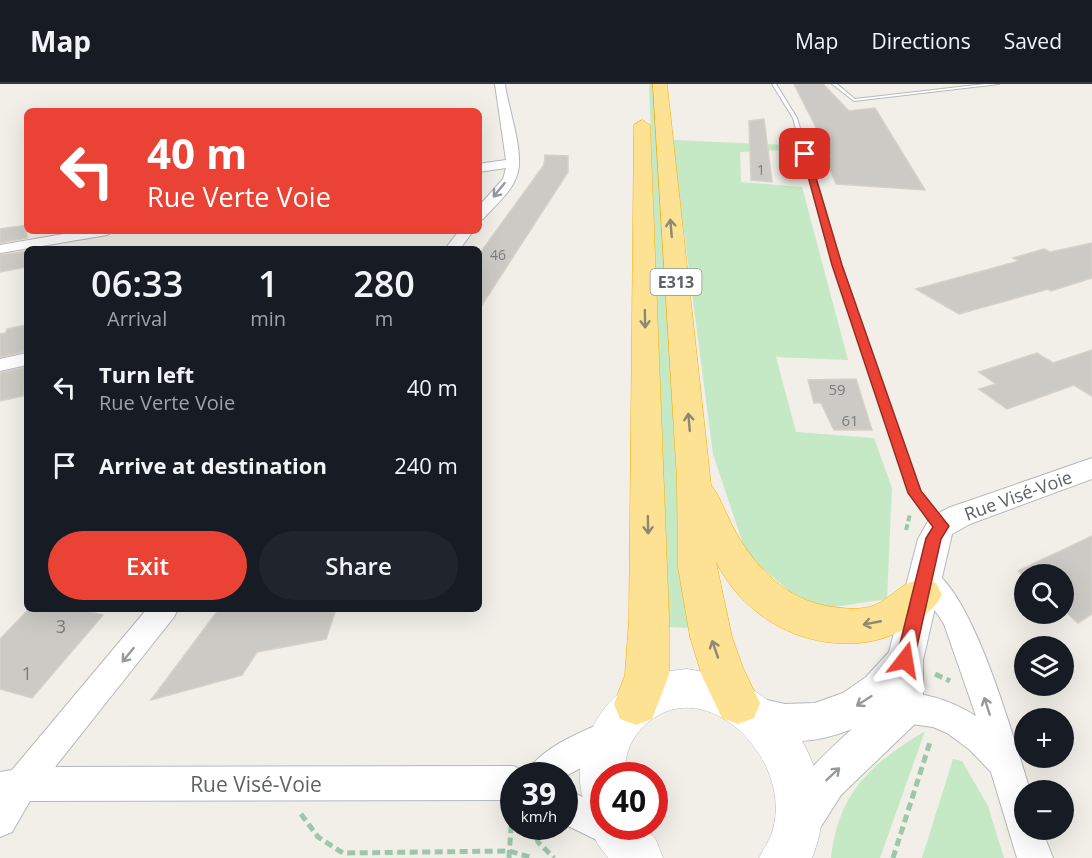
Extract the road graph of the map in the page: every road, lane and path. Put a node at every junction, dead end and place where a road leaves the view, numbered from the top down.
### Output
1 (500, 84) edge
2 (660, 84) edge
3 (774, 84) edge
4 (834, 84) edge
5 (997, 84) edge
6 (642, 113) dead end
7 (514, 162) junction
8 (482, 167) edge
9 (482, 211) edge
10 (89, 234) edge
11 (464, 234) edge
12 (454, 246) edge
13 (0, 249) edge
14 (24, 360) edge
15 (0, 364) edge
16 (1092, 468) edge
17 (694, 480) junction
18 (941, 526) junction
19 (924, 586) junction
20 (161, 612) edge
21 (905, 660) junction
22 (636, 704) junction
23 (747, 710) junction
24 (919, 719) junction
25 (609, 736) junction
26 (560, 762) edge
27 (603, 762) edge
28 (1004, 762) junction
29 (302, 784) junction
30 (10, 787) edge
31 (1014, 793) edge
32 (500, 795) edge
33 (0, 820) edge
34 (510, 840) edge
35 (537, 840) edge
36 (1029, 840) edge
37 (797, 842) edge
38 (509, 855) edge
39 (533, 858) edge
40 (554, 858) edge
41 (893, 858) edge
42 (1035, 858) edge

1 - 7 street
17 -> 2 highway, E313
3 - 18 lane
4 - 5 lane
6 -> 22 highway, E313
7 - 8 street
7 -> 9 street
10 - 13 street
11 - 12 street
14 - 15 street
16 - 18 street, Rue Visé-Voie
19 -> 17 highway
23 -> 17 highway, E313
18 - 19 street, Rue Visé-Voie
19 - 21 street, Rue Visé-Voie
28 -> 19 street
20 -> 30 street
21 -> 23 street, Rue Visé-Voie
21 - 24 street, Rue Visé-Voie
22 - 23 main road
22 - 25 main road
23 - 37 main road
24 - 28 street
37 -> 24 street
24 - 41 path
25 - 26 street
25 - 27 main road
28 - 31 street
29 - 30 street, Rue Visé-Voie
29 - 32 street, Rue Visé-Voie
29 - 38 path
30 - 33 street
34 - 38 path
35 - 40 path
36 - 42 street
38 - 39 path

